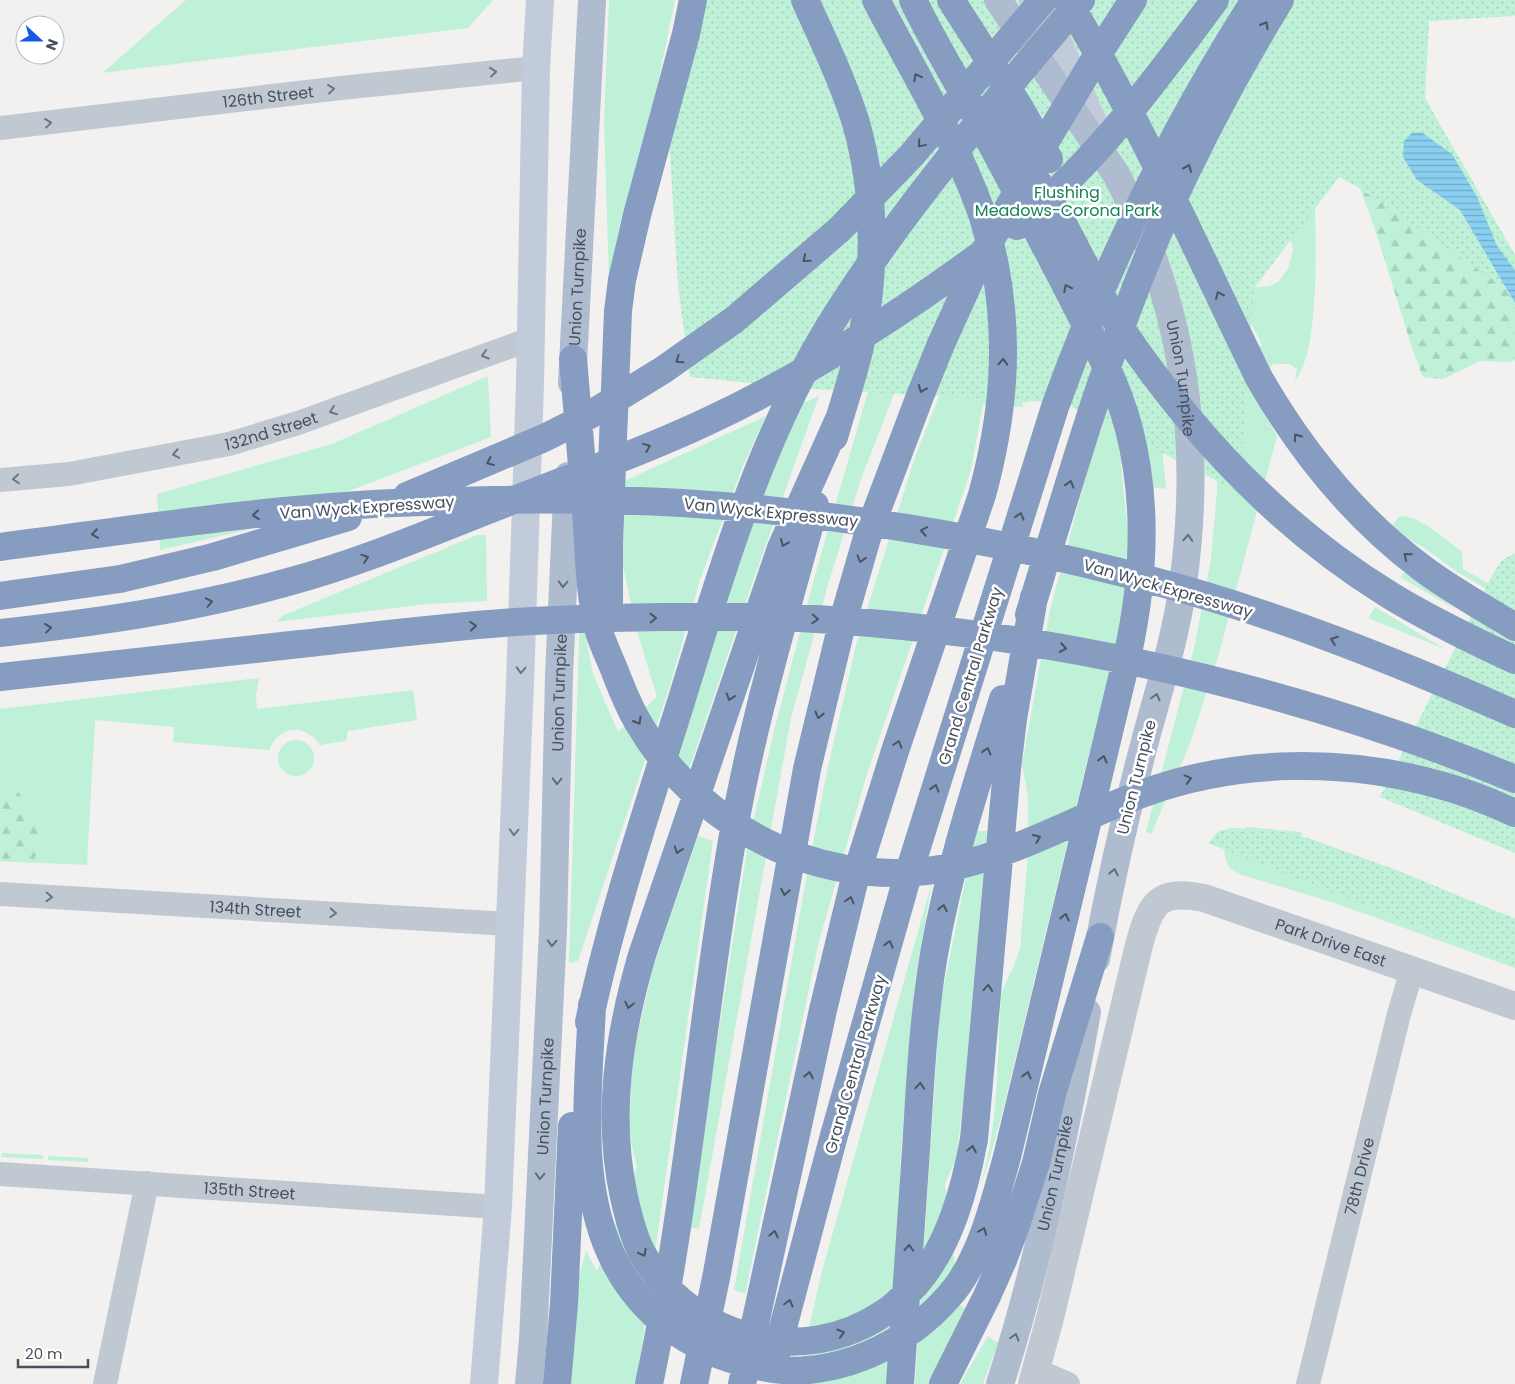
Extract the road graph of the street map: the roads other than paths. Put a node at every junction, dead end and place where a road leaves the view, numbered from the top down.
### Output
1 (540, 0) edge
2 (693, 0) edge
3 (805, 0) edge
4 (876, 0) edge
5 (913, 0) edge
6 (918, 0) edge
7 (951, 0) edge
8 (998, 0) edge
9 (1033, 0) edge
10 (1043, 0) edge
11 (1067, 0) edge
12 (1081, 0) edge
13 (1133, 0) edge
14 (1216, 0) edge
15 (1255, 0) edge
16 (1280, 0) edge
17 (591, 4) edge
18 (536, 68) junction
19 (0, 128) edge
20 (1116, 174) junction
21 (531, 338) junction
22 (574, 359) joint
23 (1158, 380) junction
24 (839, 419) junction
25 (0, 480) edge
26 (576, 533) junction
27 (0, 547) edge
28 (0, 596) edge
29 (1034, 597) junction
30 (1515, 627) edge
31 (0, 633) edge
32 (1515, 660) edge
33 (0, 677) edge
34 (617, 677) junction
35 (1515, 714) edge
36 (1515, 779) edge
37 (1515, 813) edge
38 (0, 894) edge
39 (1150, 912) joint
40 (511, 924) junction
41 (1100, 937) junction
42 (1412, 970) junction
43 (592, 1005) junction
44 (1515, 1006) edge
45 (0, 1174) edge
46 (147, 1183) junction
47 (498, 1207) junction
48 (1034, 1377) edge
49 (105, 1384) edge
50 (484, 1384) edge
51 (529, 1384) edge
52 (557, 1384) edge
53 (650, 1384) edge
54 (694, 1384) edge
55 (742, 1384) edge
56 (769, 1384) edge
57 (900, 1384) edge
58 (943, 1384) edge
59 (1000, 1384) edge
60 (1068, 1384) edge
61 (1308, 1384) edge

1 - 18 main road
2 - 34 highway
3 - 24 highway
55 -> 4 highway
43 -> 5 highway
6 - 23 highway
7 - 23 highway
8 - 20 main road, Union Turnpike
9 - 20 main road, Union Turnpike
10 -> 28 highway
30 -> 11 highway
12 - 43 highway
13 -> 54 highway
31 -> 14 highway
56 -> 15 highway, Grand Central Parkway
29 -> 16 highway
17 - 22 main road, Union Turnpike
19 -> 18 street, 126th Street
18 - 21 main road
41 -> 20 main road, Union Turnpike
21 -> 25 street, 132nd Street
21 -> 40 main road
22 - 26 highway
23 - 32 highway
24 -> 29 highway
24 - 53 highway
26 - 34 highway
26 -> 51 main road, Union Turnpike
35 -> 27 highway, Van Wyck Expressway
57 -> 29 highway
33 -> 36 highway
34 -> 37 highway
38 -> 40 street, 134th Street
39 - 42 street, Park Drive East
39 - 48 street, Union Turnpike
40 - 47 main road
41 - 58 highway
59 -> 41 main road, Union Turnpike
42 - 44 street, Park Drive East
42 - 61 street, 78th Drive
43 - 52 highway
45 - 46 street, 135th Street
46 - 47 street, 135th Street
46 - 49 street
47 - 50 main road
48 - 60 street

